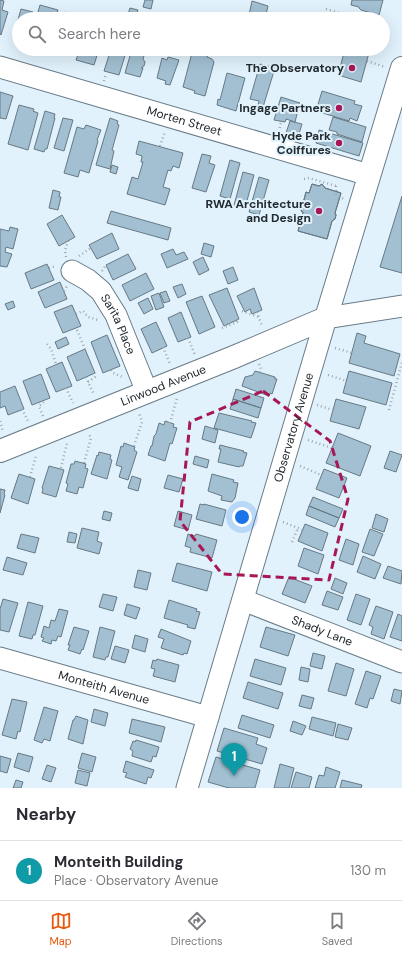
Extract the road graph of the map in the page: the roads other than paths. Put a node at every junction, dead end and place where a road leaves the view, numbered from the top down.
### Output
1 (0, 67) edge
2 (394, 67) edge
3 (369, 174) junction
4 (72, 263) road end
5 (402, 306) edge
6 (326, 318) junction
7 (147, 392) junction
8 (2, 443) edge
9 (243, 600) junction
10 (0, 658) edge
11 (402, 662) edge
12 (208, 717) junction
13 (187, 788) edge

1 - 3 street, Morten Street
2 - 3 main road, Observatory Avenue
3 - 6 main road, Observatory Avenue
4 - 7 street, Sarita Place
5 - 6 street
6 - 7 main road, Linwood Avenue
6 - 9 street, Observatory Avenue
7 - 8 main road, Linwood Avenue
9 - 11 street, Shady Lane
9 - 12 street, Observatory Avenue
10 - 12 street, Monteith Avenue
12 - 13 street, Observatory Avenue

